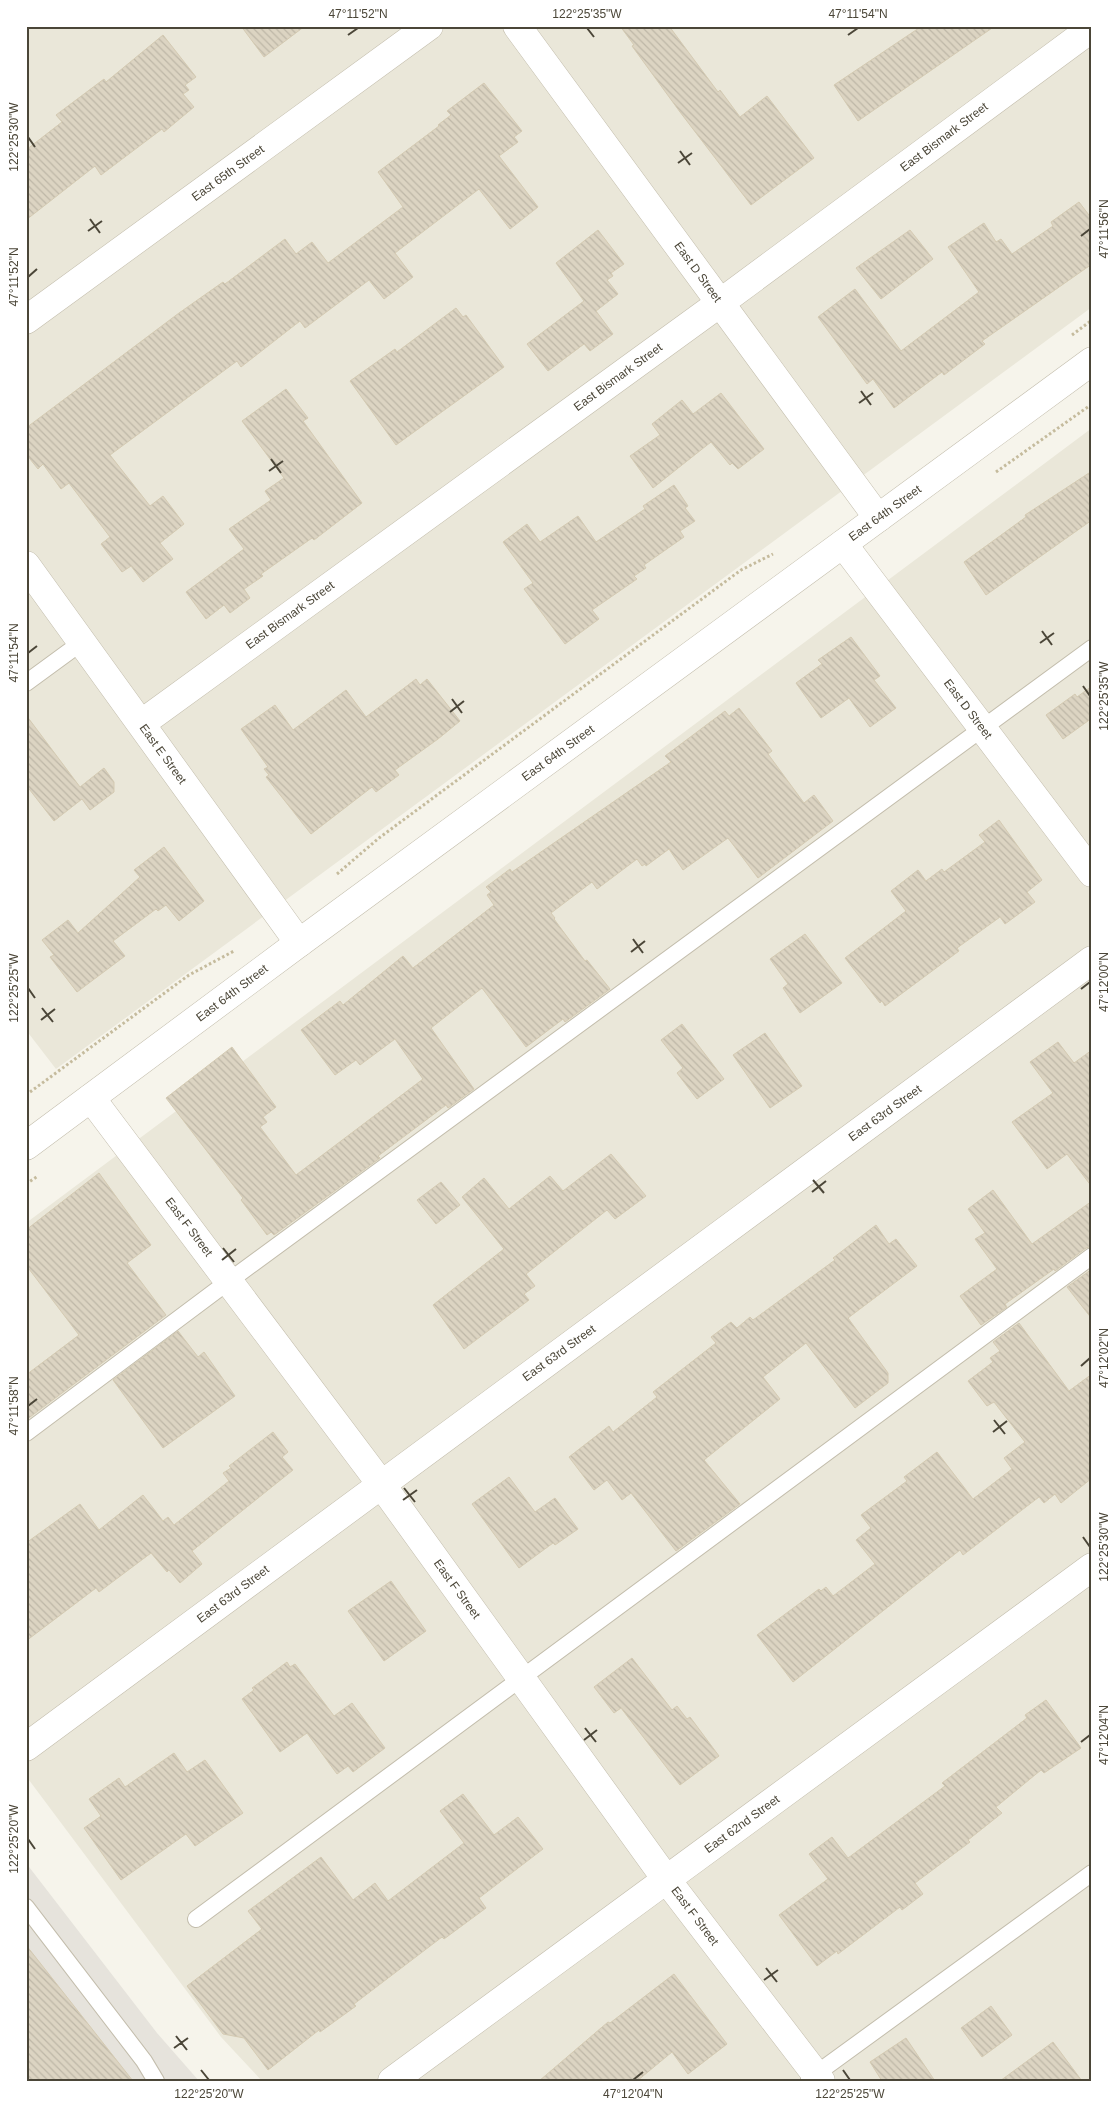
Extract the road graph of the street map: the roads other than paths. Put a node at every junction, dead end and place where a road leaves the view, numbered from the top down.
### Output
1 (430, 26) edge
2 (517, 26) edge
3 (1092, 28) edge
4 (720, 303) junction
5 (26, 320) edge
6 (1092, 361) edge
7 (878, 518) junction
8 (843, 544) junction
9 (26, 565) edge
10 (82, 642) junction
11 (1092, 648) edge
12 (26, 683) edge
13 (142, 724) junction
14 (982, 728) junction
15 (1092, 874) edge
16 (299, 943) junction
17 (1092, 960) edge
18 (91, 1098) junction
19 (26, 1146) edge
20 (1092, 1256) edge
21 (229, 1281) junction
22 (26, 1433) edge
23 (381, 1484) junction
24 (1092, 1568) edge
25 (521, 1678) junction
26 (26, 1747) edge
27 (1092, 1873) edge
28 (666, 1879) junction
29 (26, 1907) edge
30 (196, 1919) dead end
31 (814, 2078) edge
32 (156, 2081) edge
33 (392, 2081) edge

1 - 5 street, East 65th Street
2 - 4 street, East D Street
3 - 4 street, East Bismark Street
4 - 7 street, East D Street
4 - 13 street, East Bismark Street
6 - 7 street, East 64th Street
7 - 8 street, East 64th Street
8 - 14 street, East D Street
8 - 16 street, East 64th Street
9 - 10 street, East E Street
10 - 12 lane
10 - 13 street, East E Street
11 - 14 lane
13 - 16 street, East E Street
14 - 15 street, East D Street
14 - 21 lane
16 - 18 street, East 64th Street
17 - 23 street, East 63rd Street
18 - 19 street, East 64th Street
18 - 21 street, East F Street
20 - 25 lane
21 - 22 lane
21 - 23 street, East F Street
23 - 25 street, East F Street
23 - 26 street, East 63rd Street
24 - 28 street, East 62nd Street
25 - 28 street, East F Street
25 - 30 lane
27 - 31 lane
28 - 31 street, East F Street
28 - 33 street, East 62nd Street
29 - 32 lane

